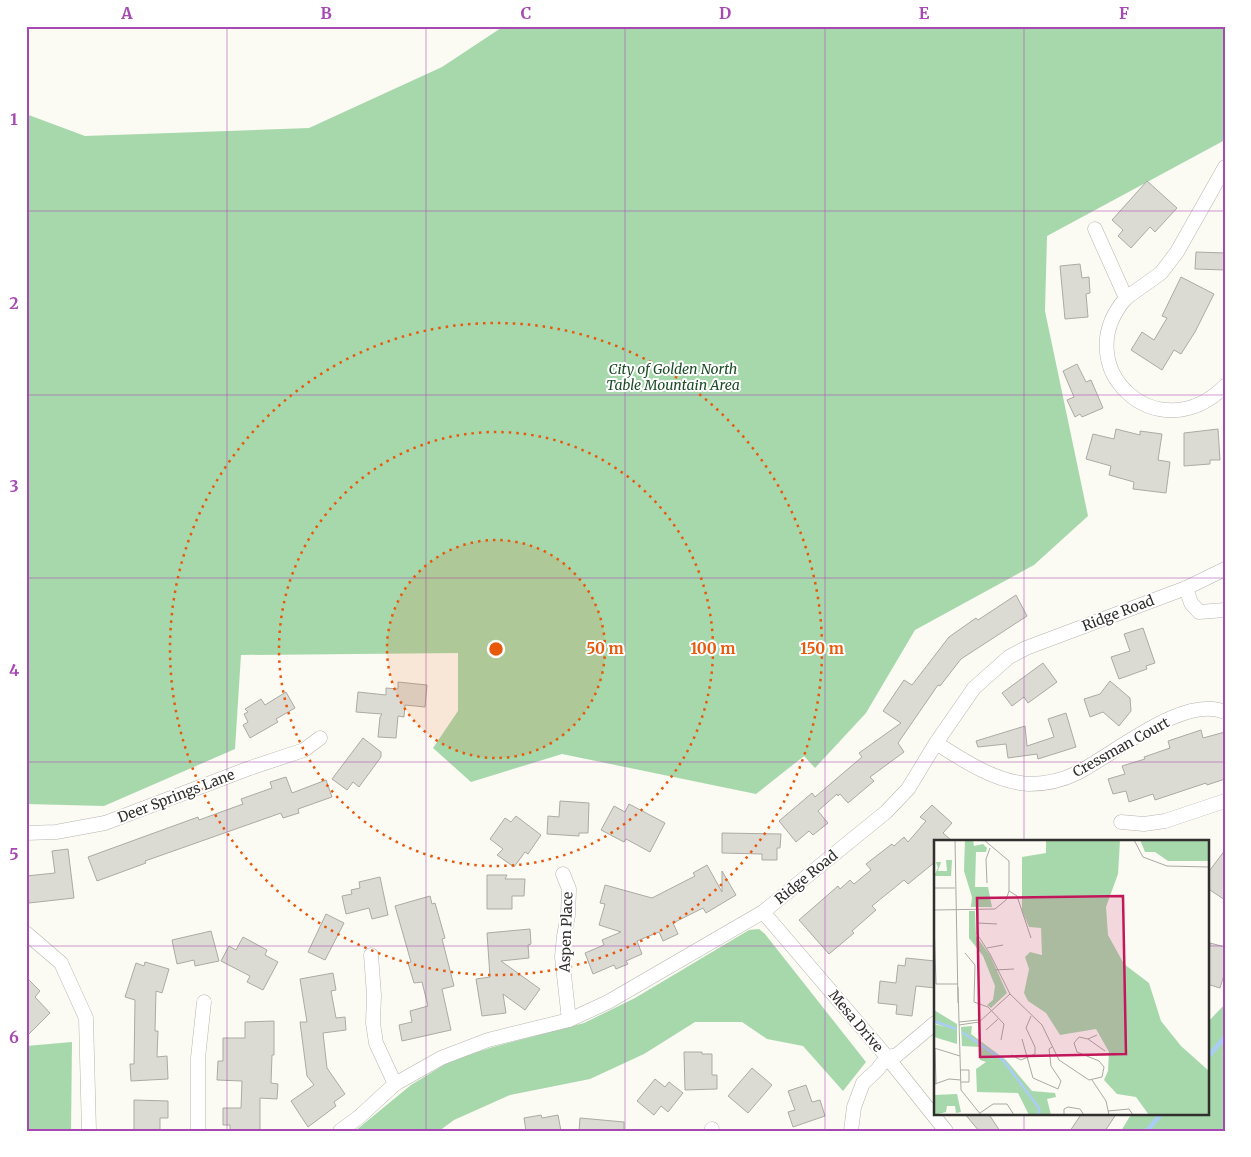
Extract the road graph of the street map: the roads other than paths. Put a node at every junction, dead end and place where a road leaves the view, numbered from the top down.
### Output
1 (1225, 166) edge
2 (1095, 229) dead end
3 (1126, 298) junction
4 (1225, 386) edge
5 (1225, 569) edge
6 (1186, 588) junction
7 (1225, 610) edge
8 (1225, 712) edge
9 (320, 738) dead end
10 (936, 744) junction
11 (1225, 800) edge
12 (1121, 822) dead end
13 (26, 833) edge
14 (563, 874) dead end
15 (763, 912) junction
16 (26, 933) edge
17 (371, 955) dead end
18 (204, 1002) dead end
19 (568, 1020) junction
20 (934, 1024) edge
21 (887, 1057) junction
22 (395, 1084) junction
23 (89, 1131) edge
24 (198, 1131) edge
25 (340, 1131) edge
26 (851, 1131) edge
27 (946, 1131) edge

1 - 3 street
2 - 3 street
3 - 4 street
5 - 6 street, Ridge Road
6 - 7 street
6 - 10 street, Ridge Road
8 - 10 street, Cressman Court
9 - 13 street, Deer Springs Lane
10 - 15 street, Ridge Road
11 - 12 street
14 - 19 street, Aspen Place
15 - 19 street, Ridge Road
15 - 21 street, Mesa Drive
16 - 23 street
17 - 22 street
18 - 24 street
19 - 22 street, Ridge Road
20 - 21 street
21 - 26 street
21 - 27 street, Mesa Drive
22 - 25 street, Ridge Road

